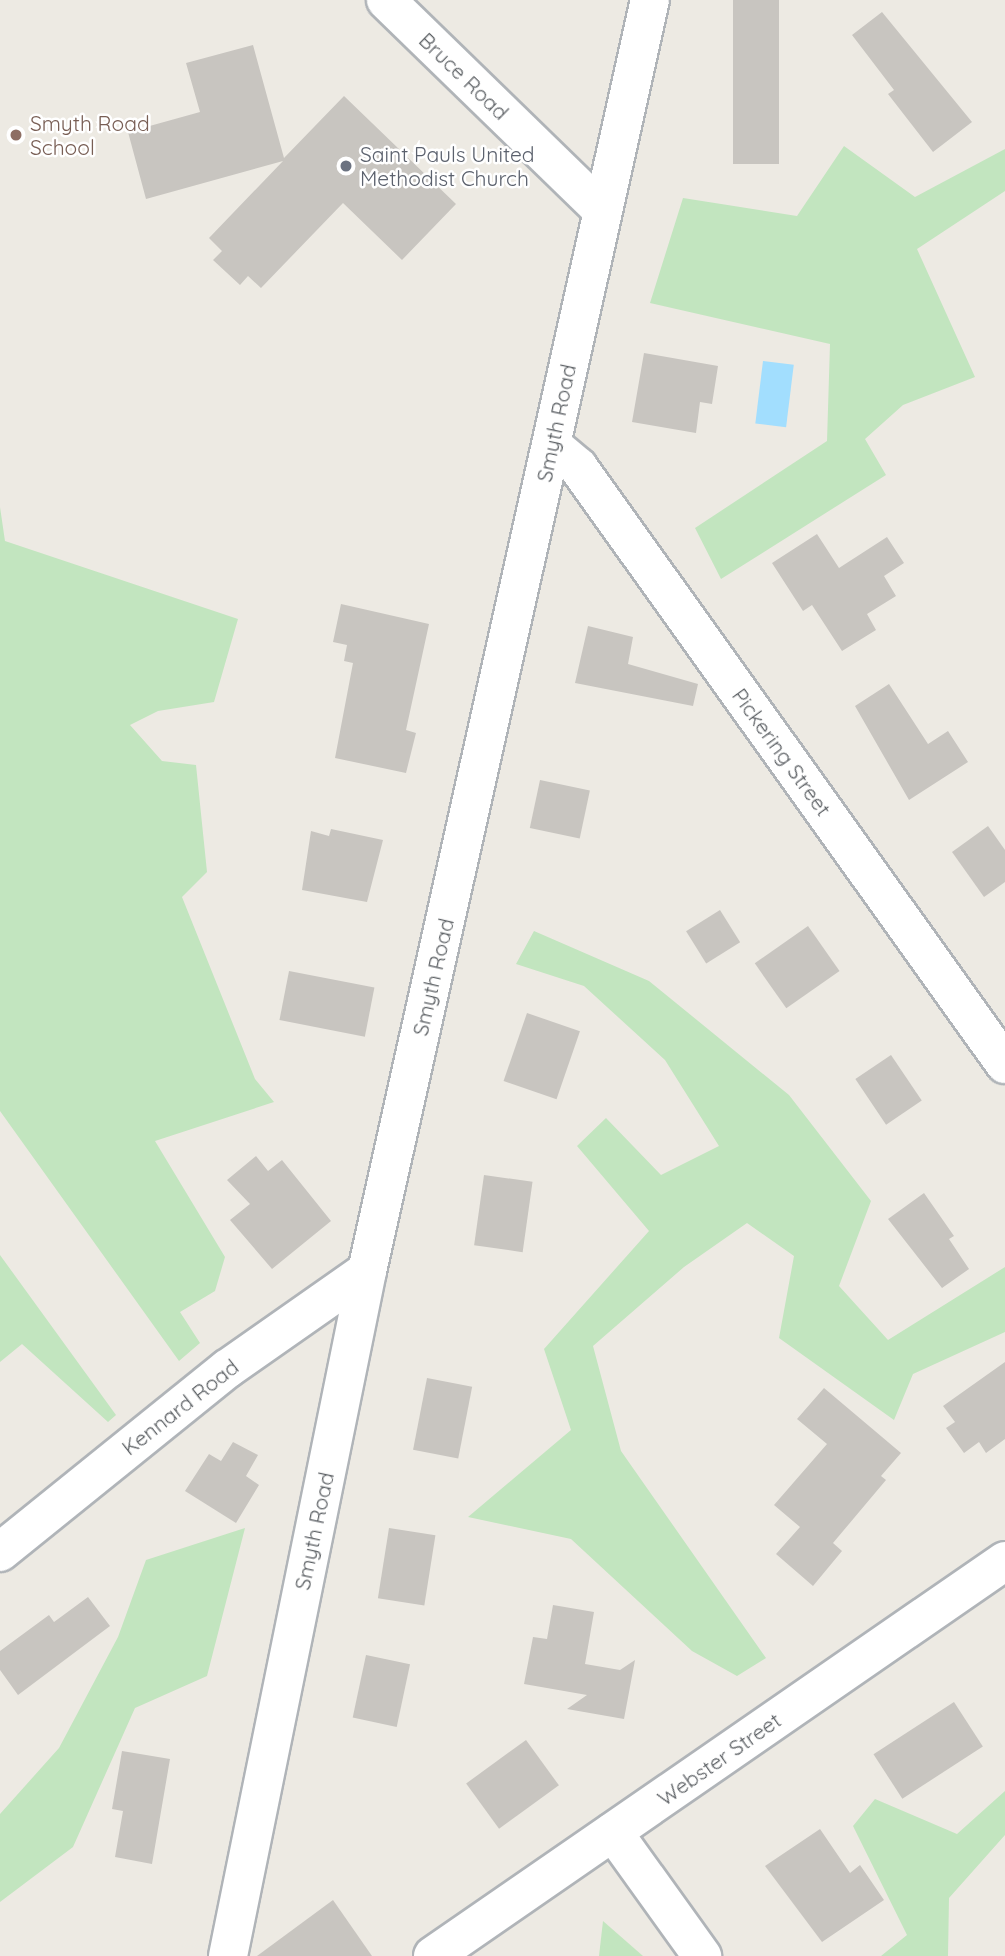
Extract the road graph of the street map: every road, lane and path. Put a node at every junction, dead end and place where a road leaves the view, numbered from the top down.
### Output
1 (386, 0) edge
2 (650, 0) edge
3 (602, 210) junction
4 (552, 445) junction
5 (1005, 1064) edge
6 (368, 1271) junction
7 (0, 1552) edge
8 (1005, 1561) edge
9 (614, 1832) junction
10 (228, 1956) edge
11 (433, 1956) edge
12 (702, 1956) edge

1 - 3 street, Bruce Road
2 - 3 street, Smyth Road
3 - 4 street, Smyth Road
4 - 5 street, Pickering Street
4 - 6 street, Smyth Road
6 - 7 street, Kennard Road
6 - 10 street, Smyth Road
8 - 9 street, Webster Street
9 - 11 street, Webster Street
9 - 12 street

